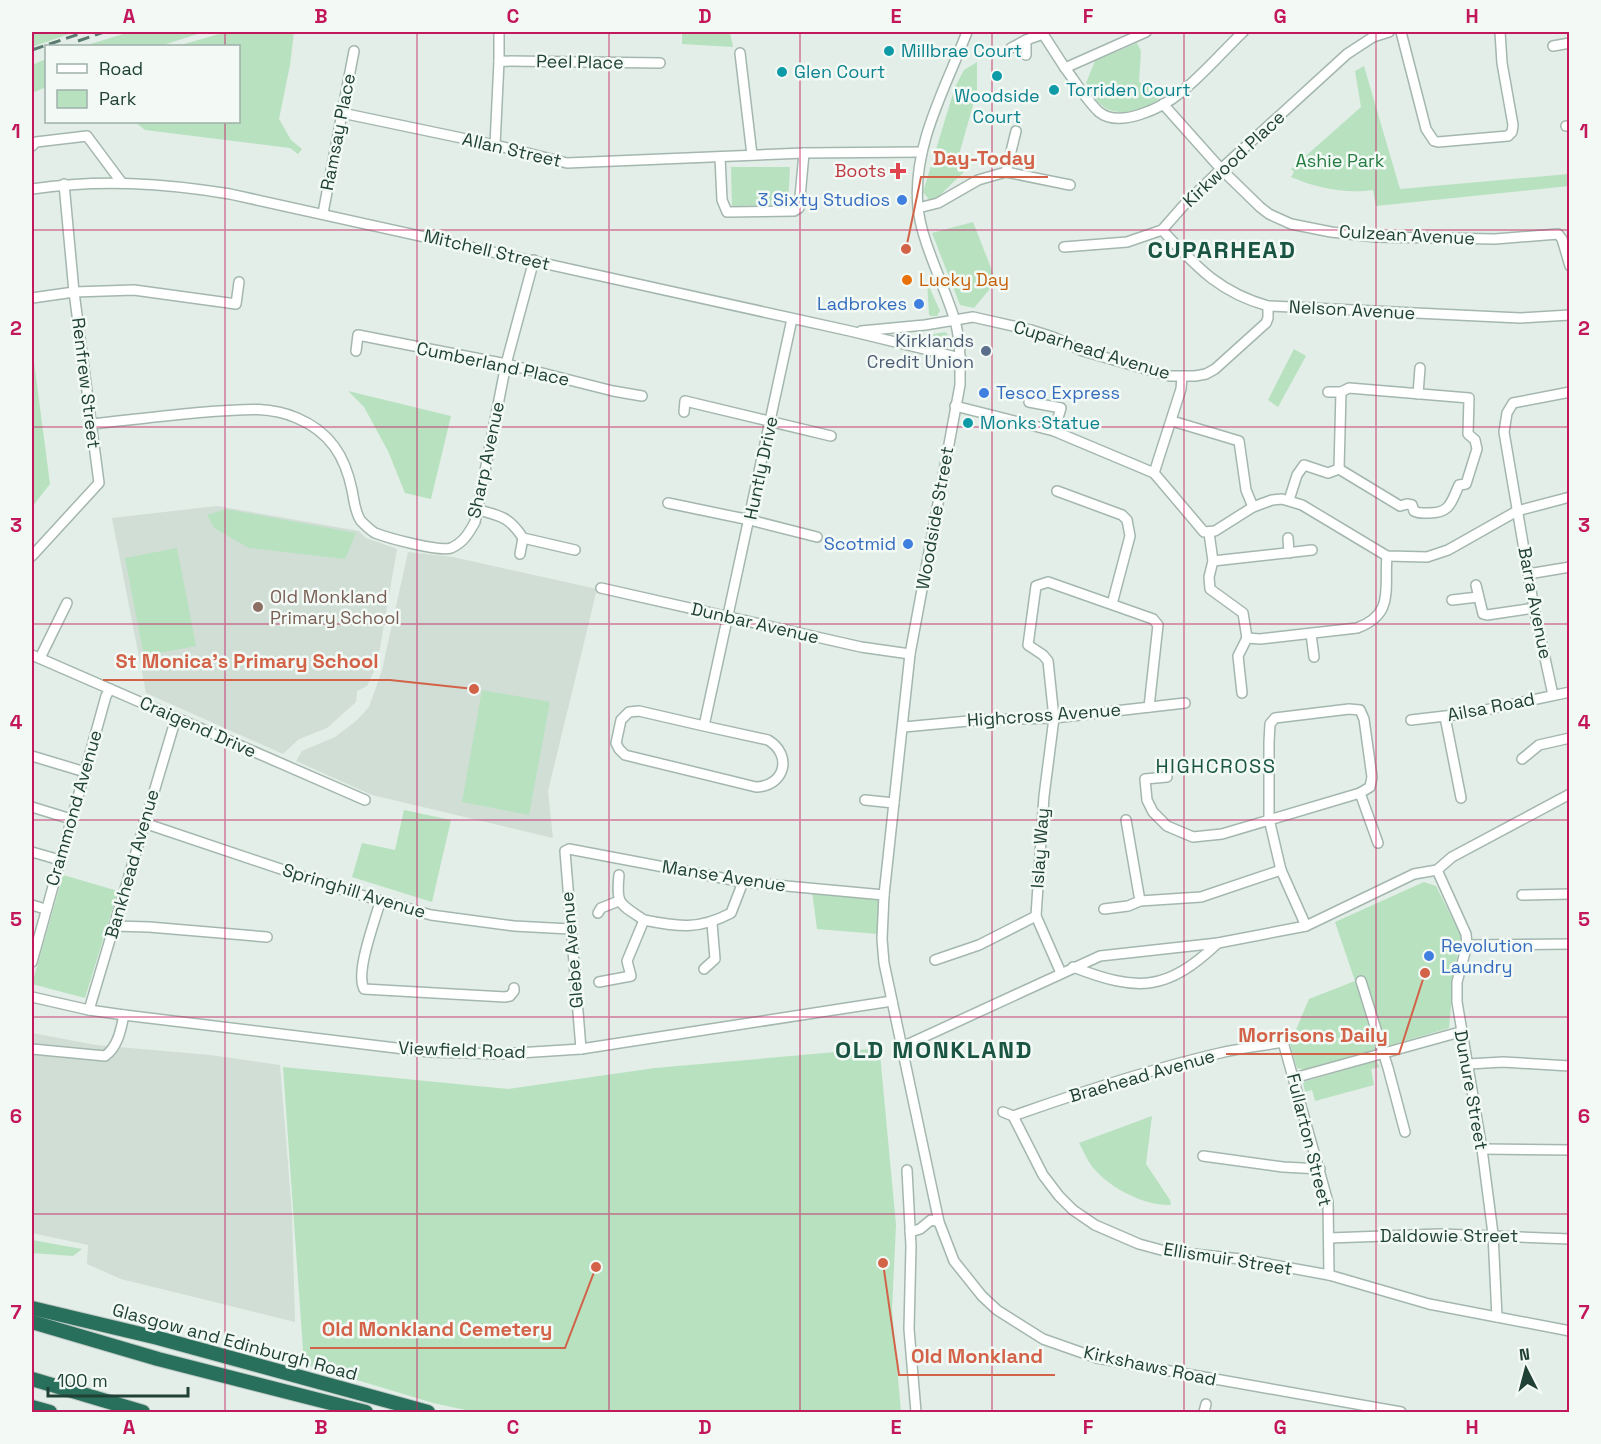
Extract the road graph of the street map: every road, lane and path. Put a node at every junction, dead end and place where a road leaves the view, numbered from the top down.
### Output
1 (499, 32) edge
2 (967, 32) edge
3 (1146, 32) edge
4 (1243, 32) edge
5 (1389, 32) edge
6 (1401, 32) edge
7 (1500, 32) edge
8 (1026, 40) junction
9 (1569, 43) edge
10 (1553, 46) dead end
11 (1011, 48) dead end
12 (354, 51) dead end
13 (740, 53) dead end
14 (1026, 54) dead end
15 (499, 61) junction
16 (660, 63) dead end
17 (1065, 68) junction
18 (1163, 104) junction
19 (342, 113) junction
20 (1016, 132) dead end
21 (495, 145) junction
22 (32, 146) edge
23 (922, 152) junction
24 (804, 153) junction
25 (752, 155) junction
26 (720, 157) junction
27 (1221, 169) junction
28 (1006, 172) junction
29 (122, 183) junction
30 (64, 184) junction
31 (1070, 185) dead end
32 (32, 189) edge
33 (918, 208) junction
34 (323, 213) junction
35 (1162, 230) junction
36 (1064, 247) dead end
37 (534, 260) junction
38 (1569, 266) edge
39 (239, 282) dead end
40 (74, 292) junction
41 (32, 298) edge
42 (1268, 306) junction
43 (1569, 315) edge
44 (792, 319) junction
45 (955, 321) junction
46 (850, 331) junction
47 (356, 351) dead end
48 (961, 358) junction
49 (506, 364) junction
50 (1420, 368) dead end
51 (1182, 377) junction
52 (1328, 392) dead end
53 (1341, 392) junction
54 (1569, 392) edge
55 (1418, 394) junction
56 (642, 396) dead end
57 (1029, 402) dead end
58 (956, 406) junction
59 (684, 412) dead end
60 (1172, 421) junction
61 (771, 422) junction
62 (92, 424) junction
63 (1054, 431) junction
64 (831, 436) dead end
65 (1339, 469) junction
66 (1154, 473) junction
67 (1057, 491) dead end
68 (1569, 497) edge
69 (1289, 500) junction
70 (668, 503) dead end
71 (1253, 507) junction
72 (479, 510) junction
73 (1517, 511) junction
74 (750, 520) junction
75 (1209, 533) junction
76 (817, 537) dead end
77 (523, 538) junction
78 (1288, 538) dead end
79 (576, 550) dead end
80 (1312, 550) dead end
81 (1289, 553) junction
82 (520, 554) dead end
83 (32, 556) edge
84 (1387, 556) junction
85 (1213, 561) junction
86 (1569, 567) edge
87 (1528, 574) junction
88 (1476, 585) dead end
89 (601, 588) dead end
90 (1478, 597) junction
91 (1452, 600) dead end
92 (67, 603) dead end
93 (1112, 604) junction
94 (1534, 608) junction
95 (727, 617) junction
96 (1311, 634) junction
97 (1247, 638) junction
98 (910, 654) junction
99 (36, 657) edge
100 (1314, 657) dead end
101 (110, 689) junction
102 (1569, 692) edge
103 (1242, 693) dead end
104 (1553, 695) junction
105 (1185, 703) dead end
106 (1149, 707) junction
107 (1445, 717) junction
108 (176, 718) junction
109 (1054, 718) junction
110 (1412, 720) dead end
111 (704, 726) junction
112 (904, 727) junction
113 (1569, 738) edge
114 (32, 756) edge
115 (1522, 759) dead end
116 (85, 772) junction
117 (1167, 777) dead end
118 (1360, 793) junction
119 (1569, 794) edge
120 (1461, 798) dead end
121 (365, 800) dead end
122 (865, 800) dead end
123 (894, 803) junction
124 (32, 807) edge
125 (71, 819) junction
126 (1269, 819) junction
127 (1126, 820) dead end
128 (144, 823) junction
129 (1378, 843) dead end
130 (565, 851) joint
131 (32, 852) edge
132 (60, 860) junction
133 (1281, 870) junction
134 (1437, 870) junction
135 (619, 875) dead end
136 (743, 882) junction
137 (1569, 894) edge
138 (885, 895) junction
139 (1522, 895) dead end
140 (619, 901) junction
141 (1140, 901) junction
142 (380, 902) junction
143 (32, 905) edge
144 (45, 909) junction
145 (1104, 909) dead end
146 (598, 913) dead end
147 (1036, 916) junction
148 (644, 920) junction
149 (712, 922) junction
150 (114, 926) junction
151 (1306, 926) junction
152 (570, 929) junction
153 (267, 937) dead end
154 (1218, 943) junction
155 (1569, 944) edge
156 (1467, 945) junction
157 (935, 960) dead end
158 (32, 962) edge
159 (1074, 967) junction
160 (704, 969) dead end
161 (1061, 973) junction
162 (1360, 981) dead end
163 (599, 982) dead end
164 (514, 988) dead end
165 (32, 997) edge
166 (892, 1001) junction
167 (89, 1010) junction
168 (124, 1015) junction
169 (1460, 1032) junction
170 (1283, 1042) joint
171 (902, 1047) junction
172 (32, 1049) edge
173 (582, 1049) junction
174 (1383, 1052) junction
175 (1468, 1064) junction
176 (1569, 1066) edge
177 (1294, 1078) junction
178 (1003, 1112) dead end
179 (1013, 1116) junction
180 (921, 1132) joint
181 (1406, 1132) dead end
182 (1482, 1149) junction
183 (1569, 1150) edge
184 (1203, 1155) dead end
185 (1320, 1169) junction
186 (907, 1170) dead end
187 (939, 1222) junction
188 (910, 1232) junction
189 (1493, 1234) junction
190 (1329, 1238) junction
191 (1569, 1239) edge
192 (1329, 1275) junction
193 (32, 1308) edge
194 (1497, 1317) junction
195 (32, 1322) edge
196 (1569, 1331) edge
197 (32, 1379) edge
198 (32, 1407) edge
199 (50, 1413) edge
200 (143, 1413) edge
201 (366, 1413) edge
202 (428, 1413) edge
203 (916, 1413) edge
204 (1401, 1413) edge

1 - 15 street
2 - 23 street, Woodside Street
3 - 17 street
4 - 18 street
5 - 27 street, Kirkwood Place
6 - 7 street
8 - 11 street
8 - 14 street
8 - 17 street
9 - 10 street
12 - 19 street, Ramsay Place
13 - 25 street
15 - 16 street, Peel Place
15 - 21 street
17 - 18 street
18 - 27 street, Culzean Avenue
19 - 21 street, Allan Street
19 - 34 street, Ramsay Place
20 - 28 street
21 - 26 street, Allan Street
22 - 29 street
23 - 24 street, Allan Street
23 - 33 street, Woodside Street
24 - 25 street, Allan Street
24 - 26 street
25 - 26 street, Allan Street
27 - 35 street, Kirkwood Place
27 - 38 street, Culzean Avenue
28 - 31 street
28 - 33 street
29 - 30 street, Mitchell Street
29 - 34 street, Mitchell Street
30 - 32 street, Mitchell Street
30 - 40 street, Renfrew Street
33 - 45 street, Woodside Street
34 - 37 street, Mitchell Street
35 - 36 street, Kirkwood Place
35 - 42 street, Nelson Avenue
37 - 44 street, Mitchell Street
37 - 49 street, Sharp Avenue
39 - 40 street
40 - 41 street
40 - 62 street, Renfrew Street
42 - 43 street, Nelson Avenue
42 - 51 street, Cuparhead Avenue
44 - 46 street, Mitchell Street
44 - 61 street, Huntly Drive
45 - 46 street, Mitchell Street
45 - 48 street, Woodside Street
45 - 51 street, Cuparhead Avenue
46 - 48 street, Mitchell Street
47 - 49 street, Cumberland Place
48 - 58 street, Woodside Street
49 - 56 street, Cumberland Place
49 - 72 street, Sharp Avenue
50 - 55 street
51 - 60 street
52 - 53 street
53 - 55 street
53 - 65 street
54 - 73 street
55 - 65 street
57 - 63 street
58 - 63 street
58 - 98 street, Woodside Street
59 - 61 street
60 - 66 street
60 - 71 street
61 - 64 street
61 - 74 street, Huntly Drive
62 - 72 street, Sharp Avenue
62 - 83 street, Renfrew Street
63 - 66 street
65 - 69 street
66 - 75 street
67 - 93 street
68 - 73 street
69 - 71 street
69 - 84 street
70 - 74 street
71 - 75 street
72 - 77 street
73 - 84 street
73 - 87 street, Barra Avenue
74 - 76 street
74 - 95 street, Huntly Drive
75 - 85 street
77 - 79 street
77 - 82 street
78 - 81 street
80 - 81 street
81 - 85 street
84 - 96 street
85 - 97 street
86 - 87 street
87 - 94 street, Barra Avenue
88 - 90 street
89 - 95 street, Dunbar Avenue
90 - 91 street
90 - 94 street
92 - 99 street
93 - 106 street
93 - 109 street, Islay Way
94 - 104 street, Barra Avenue
95 - 98 street, Dunbar Avenue
95 - 111 street, Huntly Drive
96 - 97 street
96 - 100 street
97 - 103 street
98 - 112 street, Woodside Street
99 - 101 street, Craigend Drive
101 - 108 street, Craigend Drive
101 - 116 street, Crammond Avenue
102 - 104 street, Ailsa Road
104 - 107 street, Ailsa Road
105 - 106 street, Highcross Avenue
106 - 109 street, Highcross Avenue
107 - 110 street, Ailsa Road
107 - 120 street
108 - 121 street, Craigend Drive
108 - 128 street, Bankhead Avenue
109 - 112 street, Highcross Avenue
109 - 147 street, Islay Way
111 - 111 street
112 - 123 street, Woodside Street
113 - 115 street
114 - 116 street
116 - 125 street, Crammond Avenue
117 - 126 street
118 - 126 street
118 - 126 street
118 - 129 street
119 - 134 street
122 - 123 street
123 - 138 street, Woodside Street
124 - 125 street
125 - 132 street, Crammond Avenue
126 - 133 street
127 - 141 street
128 - 142 street, Springhill Avenue
128 - 150 street, Bankhead Avenue
130 - 136 street, Manse Avenue
130 - 152 street, Glebe Avenue
131 - 132 street
132 - 144 street, Crammond Avenue
133 - 141 street
133 - 151 street
134 - 151 street
134 - 156 street
135 - 140 street
136 - 138 street, Manse Avenue
136 - 149 street
137 - 139 street
138 - 166 street, Woodside Street
140 - 146 street
140 - 148 street
141 - 145 street
142 - 152 street, Springhill Avenue
142 - 164 street
143 - 144 street
144 - 158 street, Crammond Avenue
147 - 157 street
147 - 161 street, Islay Way
148 - 149 street
148 - 163 street
149 - 160 street
150 - 153 street
150 - 167 street, Bankhead Avenue
151 - 154 street
152 - 173 street, Glebe Avenue
154 - 159 street
154 - 159 street
155 - 156 street
156 - 169 street, Dunure Street
159 - 161 street
161 - 171 street
162 - 174 street
165 - 167 street, Viewfield Road
166 - 171 street, Woodside Street
166 - 173 street, Viewfield Road
167 - 168 street, Viewfield Road
168 - 172 street
168 - 173 street, Viewfield Road
169 - 174 street
169 - 175 street, Dunure Street
170 - 177 street, Fullarton Street
170 - 179 street, Braehead Avenue
171 - 180 street, Woodside Street
174 - 177 street
174 - 181 street
175 - 176 street
175 - 182 street, Dunure Street
177 - 185 street, Fullarton Street
178 - 179 street
179 - 192 street, Ellismuir Street
180 - 187 street, Kirkshaws Road
182 - 183 street
182 - 189 street, Dunure Street
184 - 185 street
185 - 190 street, Fullarton Street
186 - 188 street
187 - 188 street
187 - 204 street, Kirkshaws Road
188 - 203 street
189 - 190 street, Daldowie Street
189 - 191 street, Daldowie Street
189 - 194 street, Dunure Street
190 - 192 street, Fullarton Street
192 - 194 street, Ellismuir Street
193 - 202 highway, Glasgow and Edinburgh Road
194 - 196 street, Ellismuir Street
195 - 201 highway, Glasgow and Edinburgh Road
197 - 200 highway
198 - 199 highway

